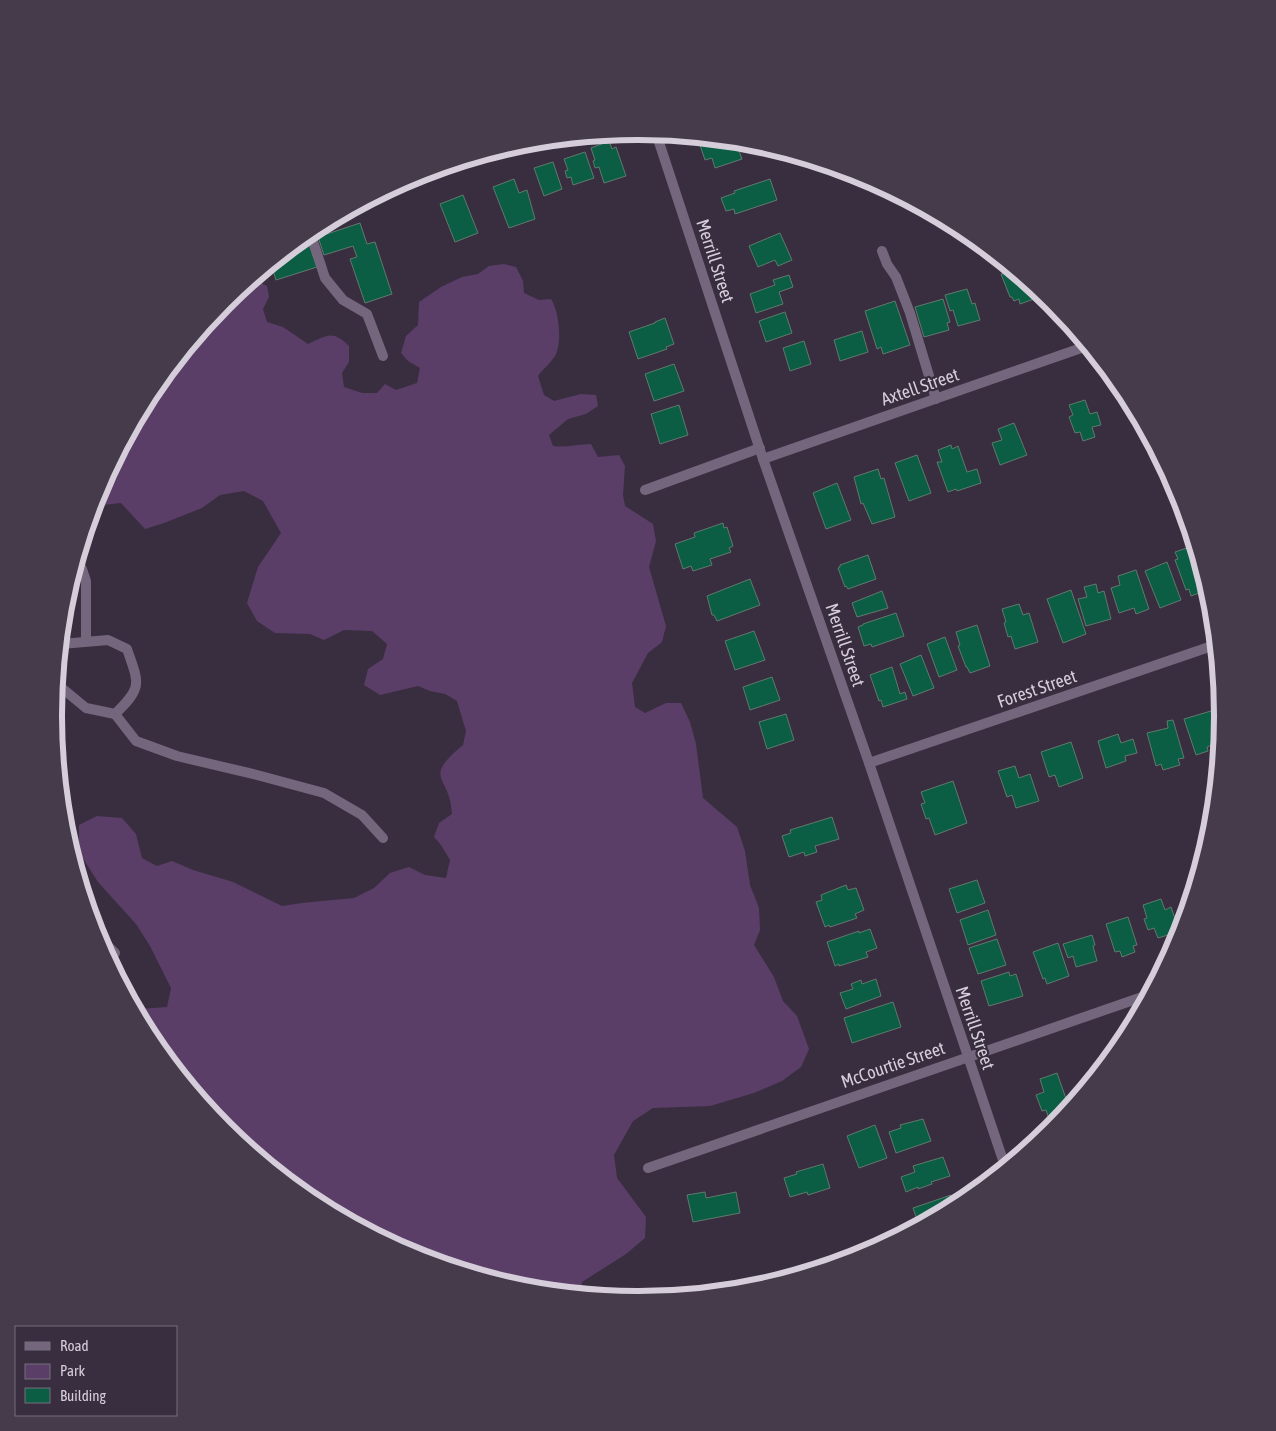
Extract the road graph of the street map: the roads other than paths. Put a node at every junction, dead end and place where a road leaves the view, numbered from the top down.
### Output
1 (658, 141) edge
2 (313, 241) edge
3 (882, 250) dead end
4 (1081, 348) edge
5 (383, 356) dead end
6 (936, 398) junction
7 (760, 448) junction
8 (763, 459) junction
9 (645, 490) dead end
10 (82, 569) edge
11 (86, 641) junction
12 (67, 643) edge
13 (1210, 647) edge
14 (63, 689) edge
15 (114, 714) junction
16 (869, 763) junction
17 (383, 838) dead end
18 (1139, 998) edge
19 (968, 1057) junction
20 (1003, 1160) edge
21 (648, 1168) dead end

1 - 7 street, Merrill Street
2 - 5 street
3 - 6 street
4 - 6 street, Axtell Street
6 - 8 street, Axtell Street
7 - 8 street, Merrill Street
7 - 9 street
8 - 16 street, Merrill Street
10 - 11 street
11 - 12 street
11 - 15 street
13 - 16 street, Forest Street
14 - 15 street
15 - 17 street
16 - 19 street, Merrill Street
18 - 19 street, McCourtie Street
19 - 20 street, Merrill Street
19 - 21 street, McCourtie Street

